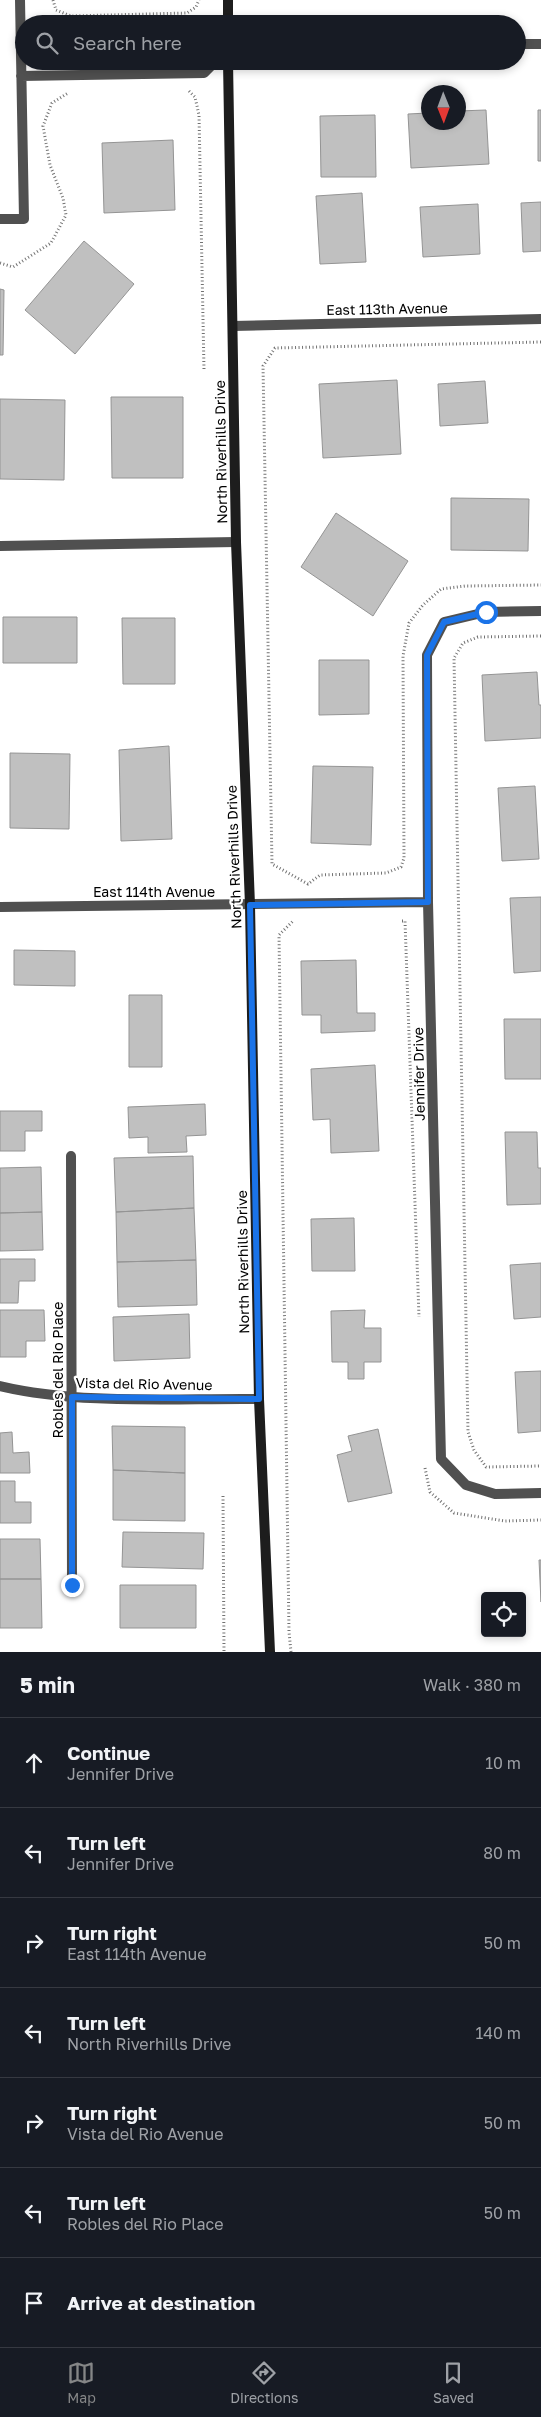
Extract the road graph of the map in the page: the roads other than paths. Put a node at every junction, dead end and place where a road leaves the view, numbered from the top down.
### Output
1 (20, 0) edge
2 (228, 0) edge
3 (21, 15) edge
4 (228, 15) edge
5 (526, 44) edge
6 (541, 44) edge
7 (22, 70) edge
8 (207, 70) edge
9 (228, 70) edge
10 (22, 76) junction
11 (0, 219) edge
12 (541, 320) edge
13 (233, 326) junction
14 (236, 542) junction
15 (0, 546) edge
16 (541, 611) edge
17 (428, 902) junction
18 (250, 905) junction
19 (0, 907) edge
20 (71, 1156) dead end
21 (0, 1386) edge
22 (72, 1397) junction
23 (259, 1399) junction
24 (541, 1493) edge
25 (72, 1585) dead end
26 (270, 1652) edge

1 - 3 street
2 - 4 street
5 - 6 street
7 - 10 street
8 - 10 street
9 - 13 street, North Riverhills Drive
10 - 11 street
12 - 13 street, East 113th Avenue
13 - 14 street, North Riverhills Drive
14 - 15 street
14 - 18 street, North Riverhills Drive
16 - 17 street, Jennifer Drive
17 - 18 street, East 114th Avenue
17 - 24 street, Jennifer Drive
18 - 19 street, East 114th Avenue
18 - 23 street, North Riverhills Drive
20 - 22 street, Robles del Rio Place
21 - 22 street, Vista del Rio Avenue
22 - 23 street, Vista del Rio Avenue
22 - 25 street, Robles del Rio Place
23 - 26 street, North Riverhills Drive

